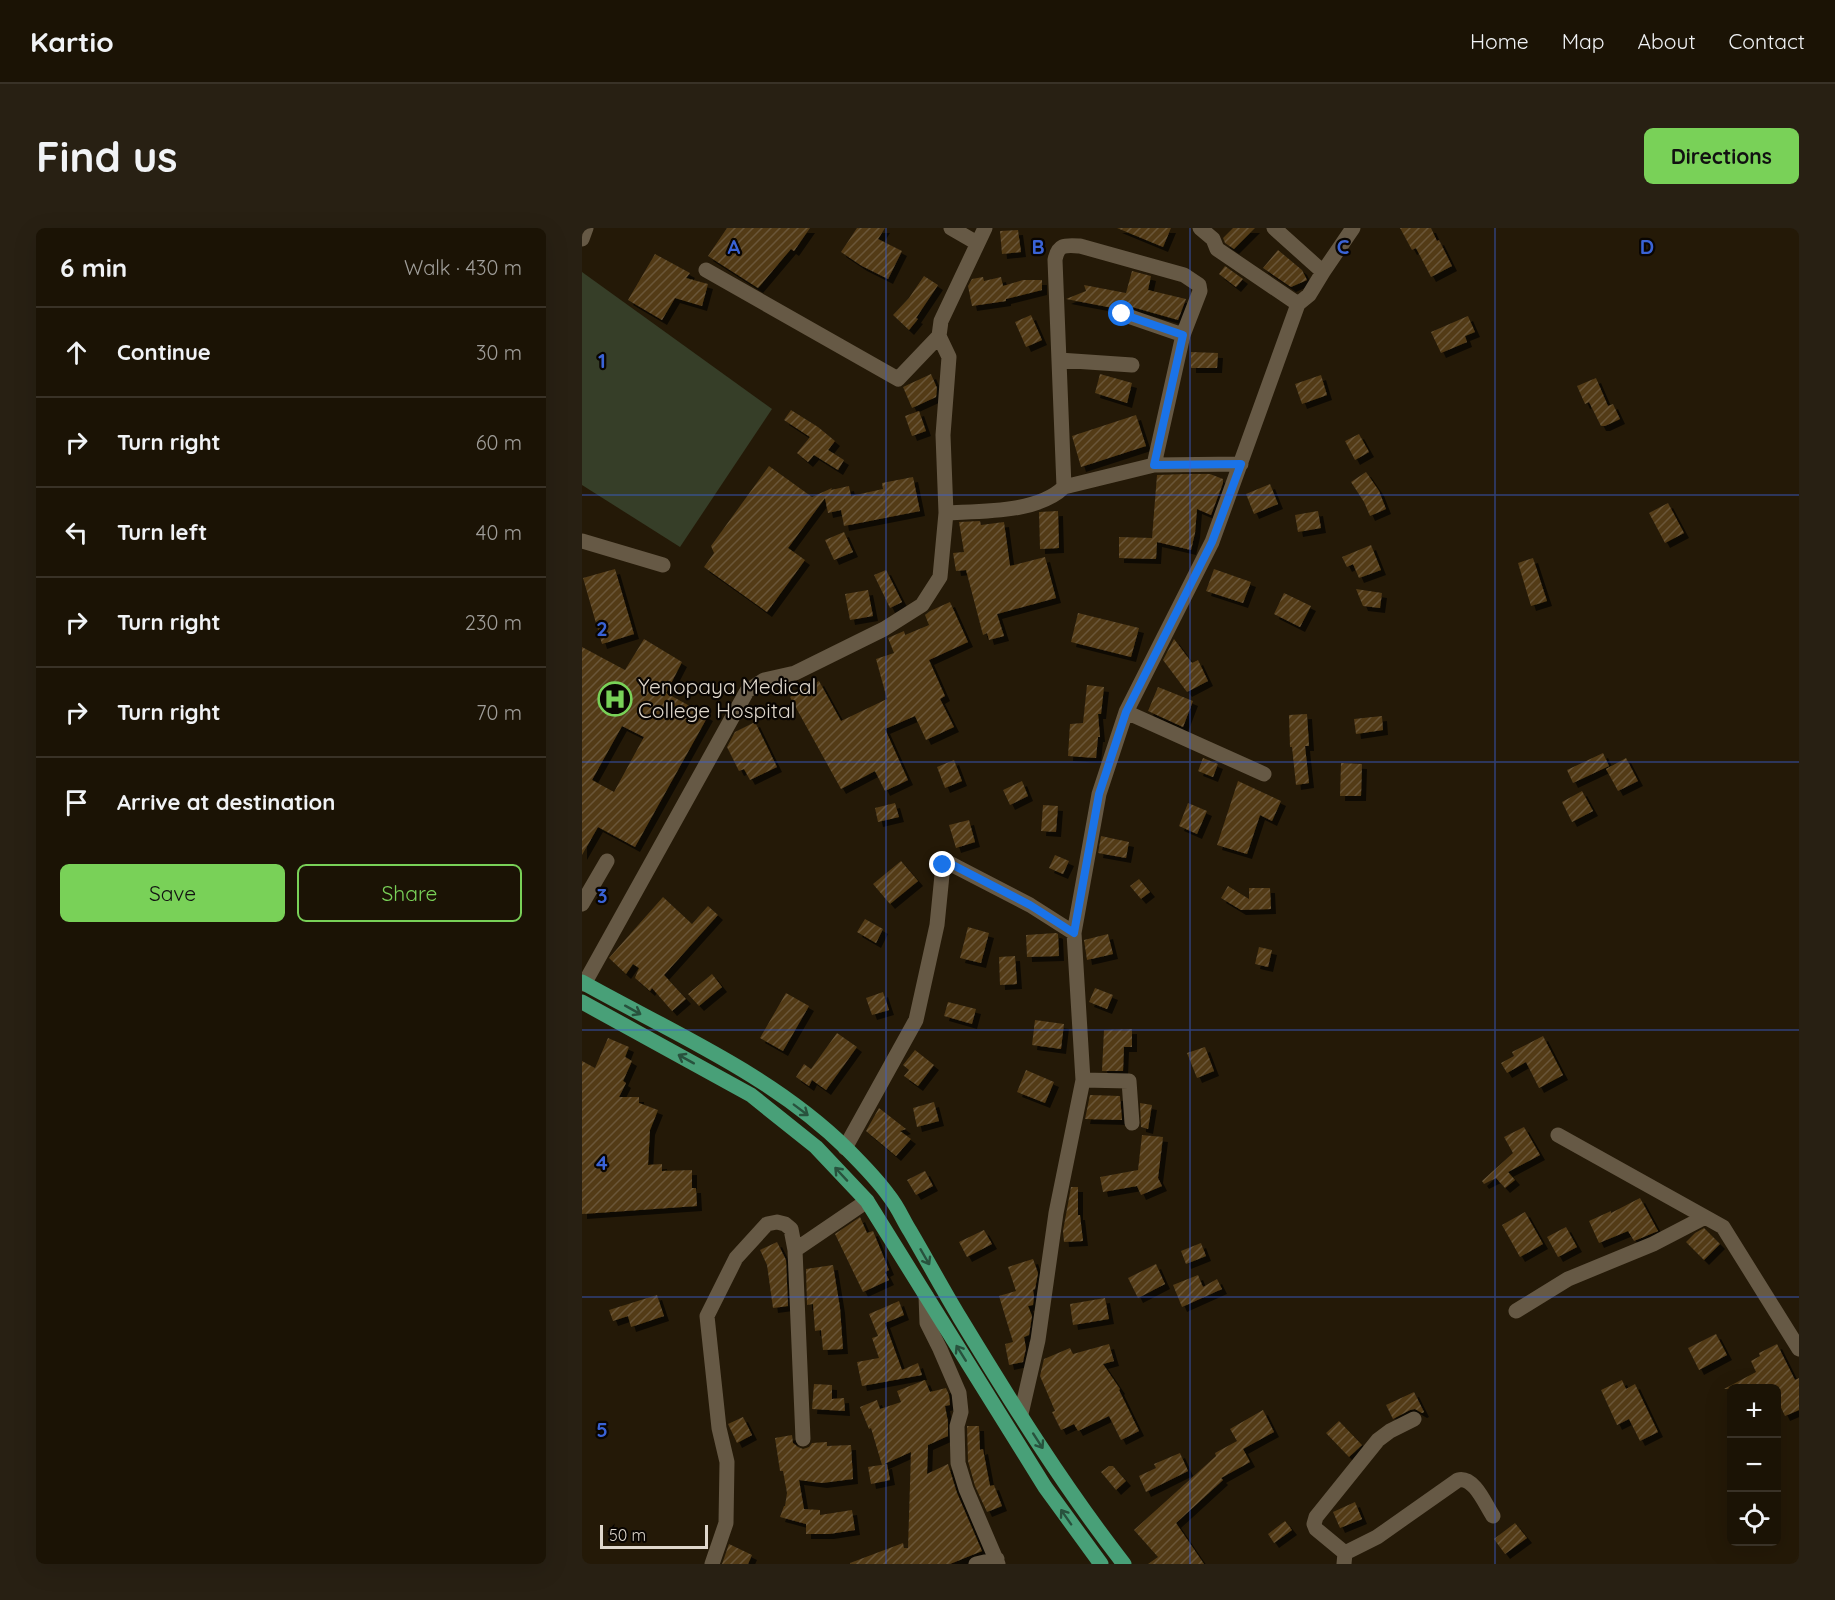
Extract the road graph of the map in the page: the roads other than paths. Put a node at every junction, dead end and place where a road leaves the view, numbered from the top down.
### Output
1 (586, 228) edge
2 (951, 228) edge
3 (985, 228) edge
4 (1200, 228) edge
5 (1274, 228) edge
6 (1353, 228) edge
7 (582, 239) edge
8 (977, 243) junction
9 (706, 270) dead end
10 (1323, 272) junction
11 (1298, 304) junction
12 (1122, 314) dead end
13 (1183, 335) junction
14 (939, 336) junction
15 (1059, 360) junction
16 (1132, 365) dead end
17 (1241, 464) junction
18 (1154, 465) junction
19 (1064, 488) junction
20 (946, 513) junction
21 (582, 541) edge
22 (663, 565) dead end
23 (1126, 712) junction
24 (1264, 774) dead end
25 (607, 861) dead end
26 (582, 904) edge
27 (1074, 933) junction
28 (583, 983) edge
29 (582, 1002) edge
30 (1083, 1080) junction
31 (1132, 1123) dead end
32 (1558, 1135) dead end
33 (845, 1148) junction
34 (867, 1201) junction
35 (1705, 1217) junction
36 (795, 1250) junction
37 (926, 1296) junction
38 (1516, 1311) dead end
39 (1799, 1349) edge
40 (1021, 1414) junction
41 (1414, 1419) dead end
42 (803, 1438) dead end
43 (1492, 1516) dead end
44 (1344, 1559) edge
45 (998, 1561) edge
46 (712, 1564) edge
47 (976, 1564) edge
48 (1101, 1564) edge
49 (1124, 1564) edge

1 - 7 street
2 - 8 street
3 - 8 street
4 - 11 street
5 - 10 street
6 - 10 street
8 - 14 street
9 - 14 street
10 - 11 street
11 - 17 street
12 - 13 street
13 - 15 street
13 - 18 street
14 - 20 street
15 - 16 street
15 - 19 street
17 - 18 street
17 - 23 street
18 - 19 street
19 - 20 street
20 - 28 street
21 - 22 street
23 - 24 street
23 - 27 street
25 - 26 street
27 - 30 street
27 - 33 street
28 -> 33 main road
34 -> 29 main road
30 - 31 street
30 - 40 street
32 - 35 street
33 -> 40 main road
34 - 36 street
34 - 37 main road
35 - 38 street
35 - 39 street
36 - 42 street
36 - 46 street
37 - 45 street
48 -> 37 main road
40 -> 49 main road
41 - 44 street
43 - 44 street
45 - 47 street

